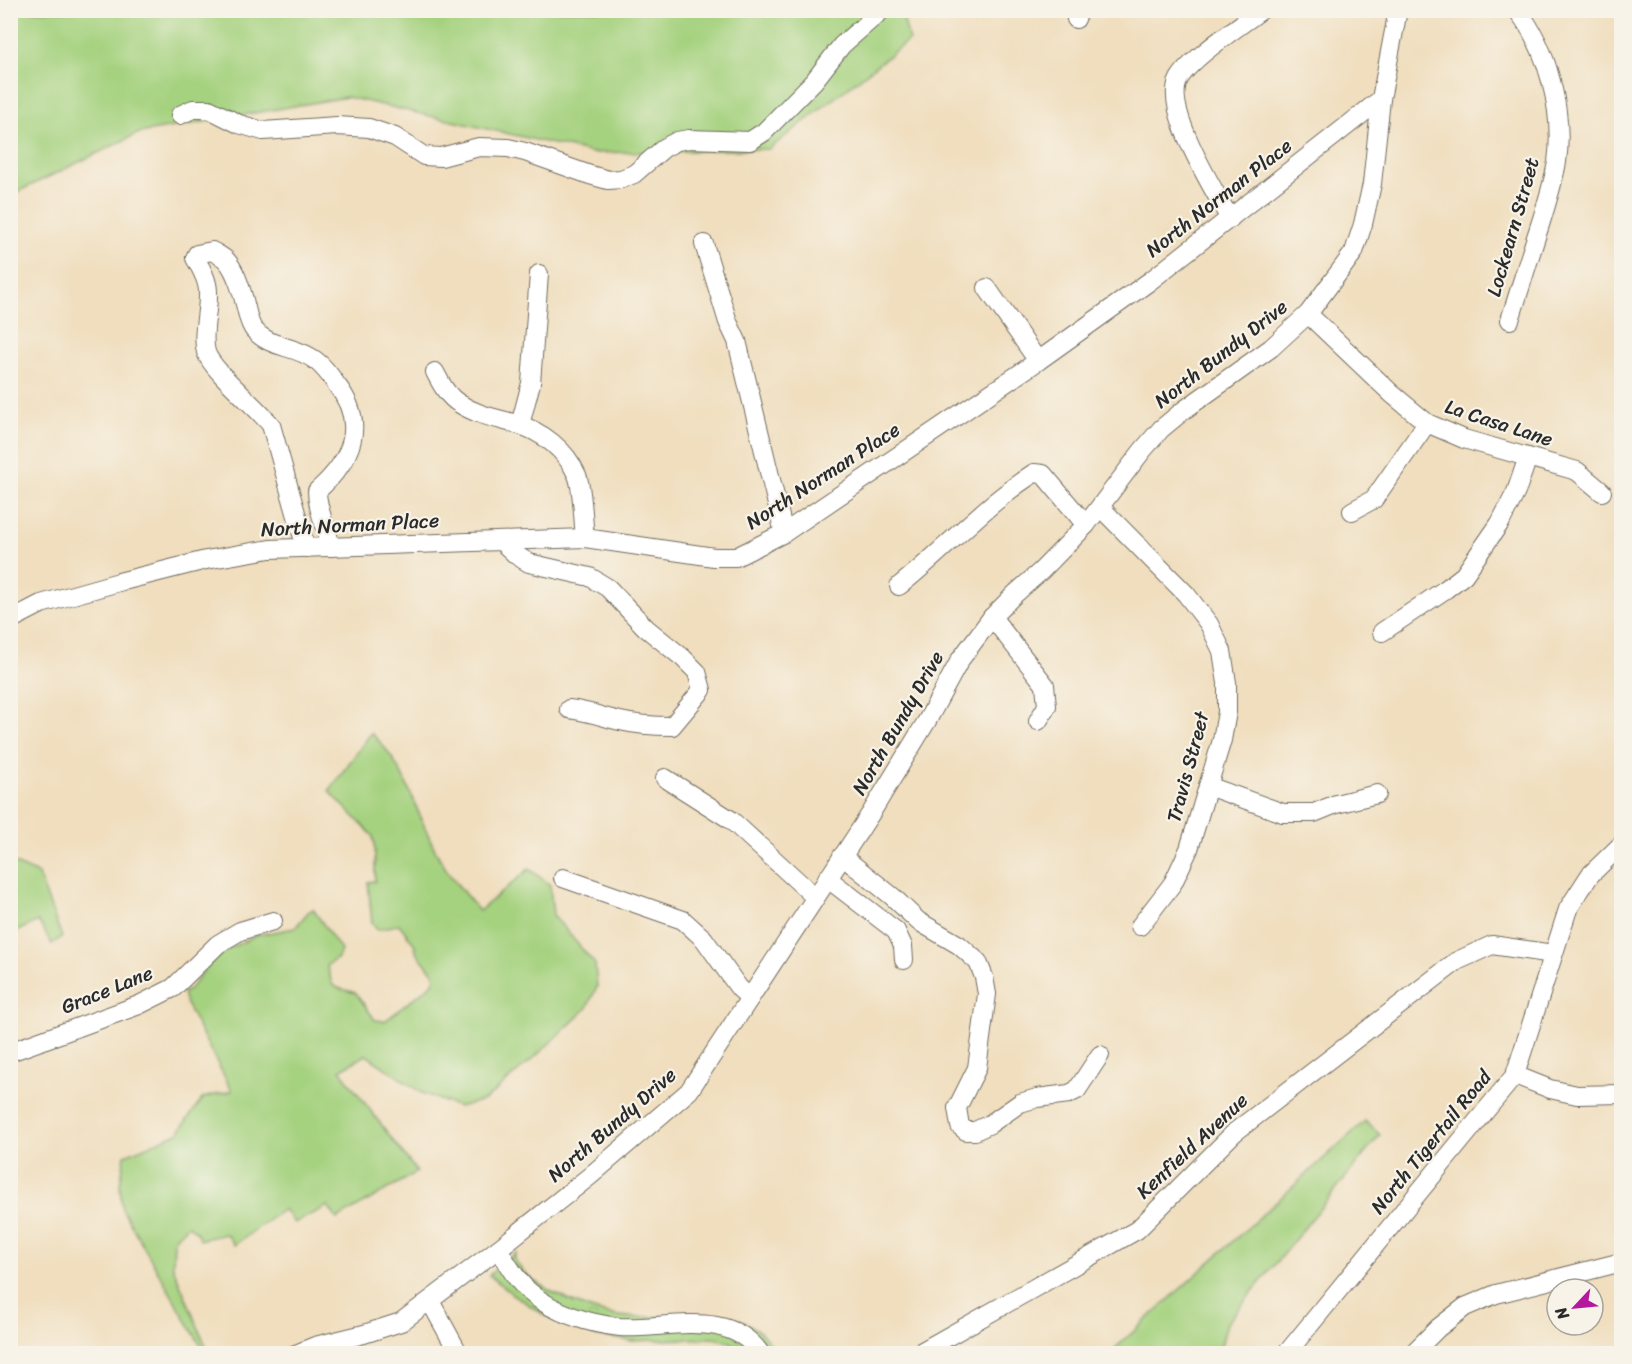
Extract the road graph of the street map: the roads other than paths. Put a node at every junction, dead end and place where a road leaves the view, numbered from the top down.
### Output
1 (882, 10) edge
2 (1261, 10) edge
3 (1398, 10) edge
4 (1517, 10) edge
5 (1381, 99) junction
6 (180, 115) dead end
7 (1230, 219) junction
8 (704, 244) dead end
9 (539, 274) dead end
10 (987, 288) dead end
11 (1308, 314) junction
12 (1510, 320) dead end
13 (1038, 361) junction
14 (435, 372) dead end
15 (1427, 423) junction
16 (520, 425) junction
17 (1528, 457) junction
18 (1602, 492) dead end
19 (1100, 507) junction
20 (1352, 512) dead end
21 (1086, 525) junction
22 (784, 533) junction
23 (585, 538) junction
24 (501, 541) junction
25 (331, 547) junction
26 (306, 548) junction
27 (899, 586) dead end
28 (993, 617) junction
29 (10, 620) edge
30 (1382, 632) dead end
31 (570, 709) dead end
32 (1038, 721) dead end
33 (665, 778) dead end
34 (1208, 786) junction
35 (1377, 794) dead end
36 (1622, 844) edge
37 (842, 856) junction
38 (563, 878) dead end
39 (827, 878) junction
40 (814, 897) junction
41 (273, 921) dead end
42 (1140, 926) dead end
43 (1553, 954) junction
44 (904, 960) dead end
45 (750, 998) junction
46 (10, 1052) edge
47 (1100, 1055) dead end
48 (1515, 1076) junction
49 (1622, 1094) edge
50 (498, 1249) junction
51 (1622, 1262) edge
52 (430, 1301) junction
53 (296, 1353) edge
54 (459, 1353) edge
55 (761, 1353) edge
56 (917, 1353) edge
57 (1286, 1353) edge
58 (1412, 1353) edge

1 - 6 street
2 - 7 street
3 - 5 street, North Bundy Drive
4 - 12 street, Lockearn Street
5 - 7 street, North Norman Place
5 - 11 street, North Bundy Drive
7 - 13 street, North Norman Place
8 - 22 street
9 - 16 street
10 - 13 street
11 - 15 street, La Casa Lane
11 - 19 street, North Bundy Drive
13 - 22 street, North Norman Place
14 - 16 street
15 - 17 street, La Casa Lane
15 - 20 street
16 - 23 street
17 - 18 street, La Casa Lane
17 - 30 street
19 - 21 street, North Bundy Drive
19 - 34 street, Travis Street
21 - 27 street
21 - 28 street, North Bundy Drive
22 - 23 street, North Norman Place
23 - 24 street, North Norman Place
24 - 25 street, North Norman Place
24 - 31 street
25 - 26 street, North Norman Place
25 - 26 street
26 - 29 street, North Norman Place
28 - 32 street
28 - 37 street, North Bundy Drive
33 - 40 street
34 - 35 street
34 - 42 street, Travis Street
36 - 43 street, North Tigertail Road
37 - 39 street, North Bundy Drive
37 - 47 street
38 - 45 street
39 - 40 street, North Bundy Drive
39 - 44 street
40 - 45 street, North Bundy Drive
41 - 46 street, Grace Lane
43 - 48 street, North Tigertail Road
43 - 56 street, Kenfield Avenue
45 - 50 street, North Bundy Drive
48 - 49 street
48 - 57 street, North Tigertail Road
50 - 52 street, North Bundy Drive
50 - 55 street
51 - 58 street
52 - 53 street, North Bundy Drive
52 - 54 street

